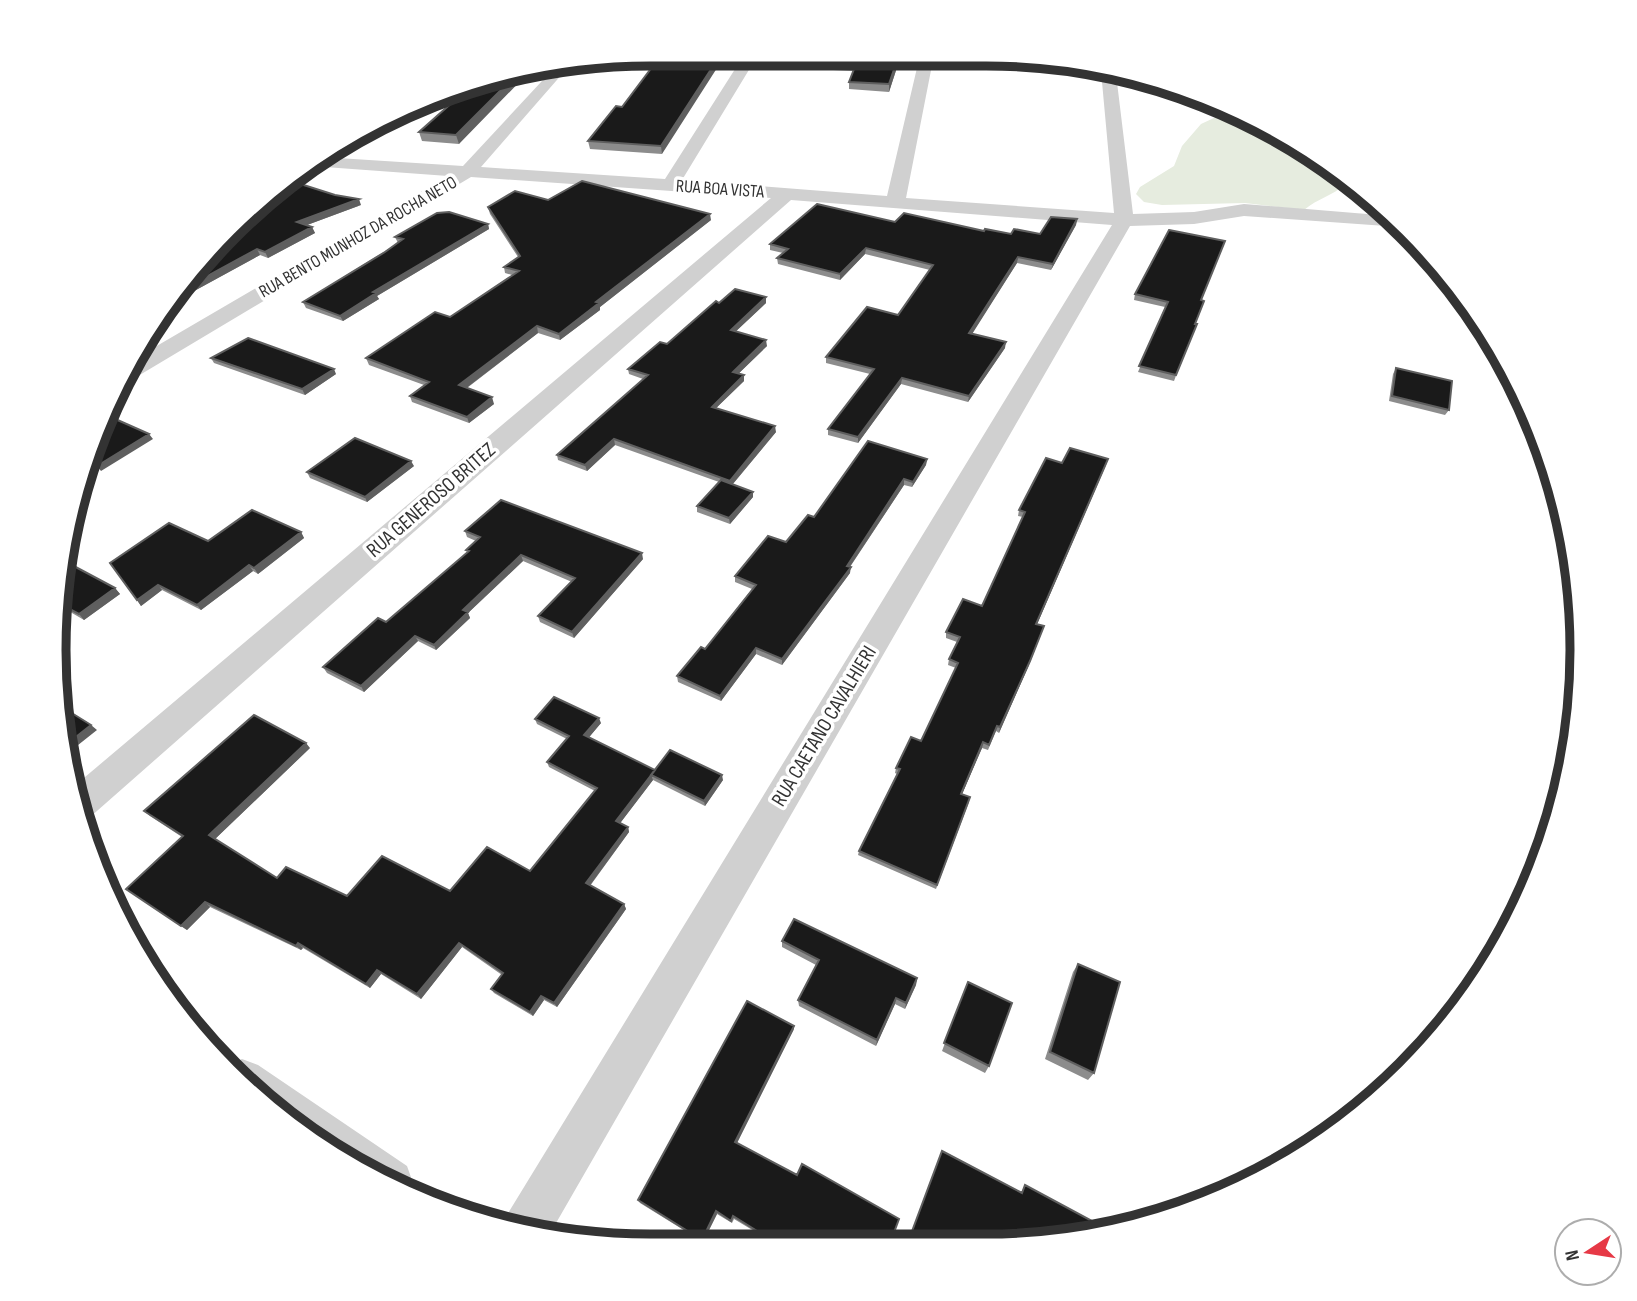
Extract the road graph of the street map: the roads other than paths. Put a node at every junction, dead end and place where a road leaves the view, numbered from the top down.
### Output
1 (744, 66) edge
2 (925, 66) edge
3 (556, 74) edge
4 (1109, 80) edge
5 (379, 152) dead end
6 (330, 162) edge
7 (472, 165) junction
8 (675, 178) junction
9 (787, 194) junction
10 (896, 196) junction
11 (1124, 211) junction
12 (1382, 221) edge
13 (142, 364) edge
14 (85, 799) edge
15 (529, 1221) edge

1 - 8 street
2 - 10 street
3 - 7 street, RUA BENTO MUNHOZ DA ROCHA NETO
4 - 11 street
5 - 7 street, RUA BOA VISTA
6 - 7 street, RUA BOA VISTA
7 - 8 street, RUA BOA VISTA
7 - 13 street, RUA BENTO MUNHOZ DA ROCHA NETO
8 - 9 street, RUA BOA VISTA
8 - 10 street, RUA BOA VISTA
9 - 10 street, RUA BOA VISTA
9 - 14 street, RUA GENEROSO BRITEZ
10 - 11 street, RUA BOA VISTA
11 - 12 street, RUA BOA VISTA
11 - 15 street, RUA CAETANO CAVALHIERI

